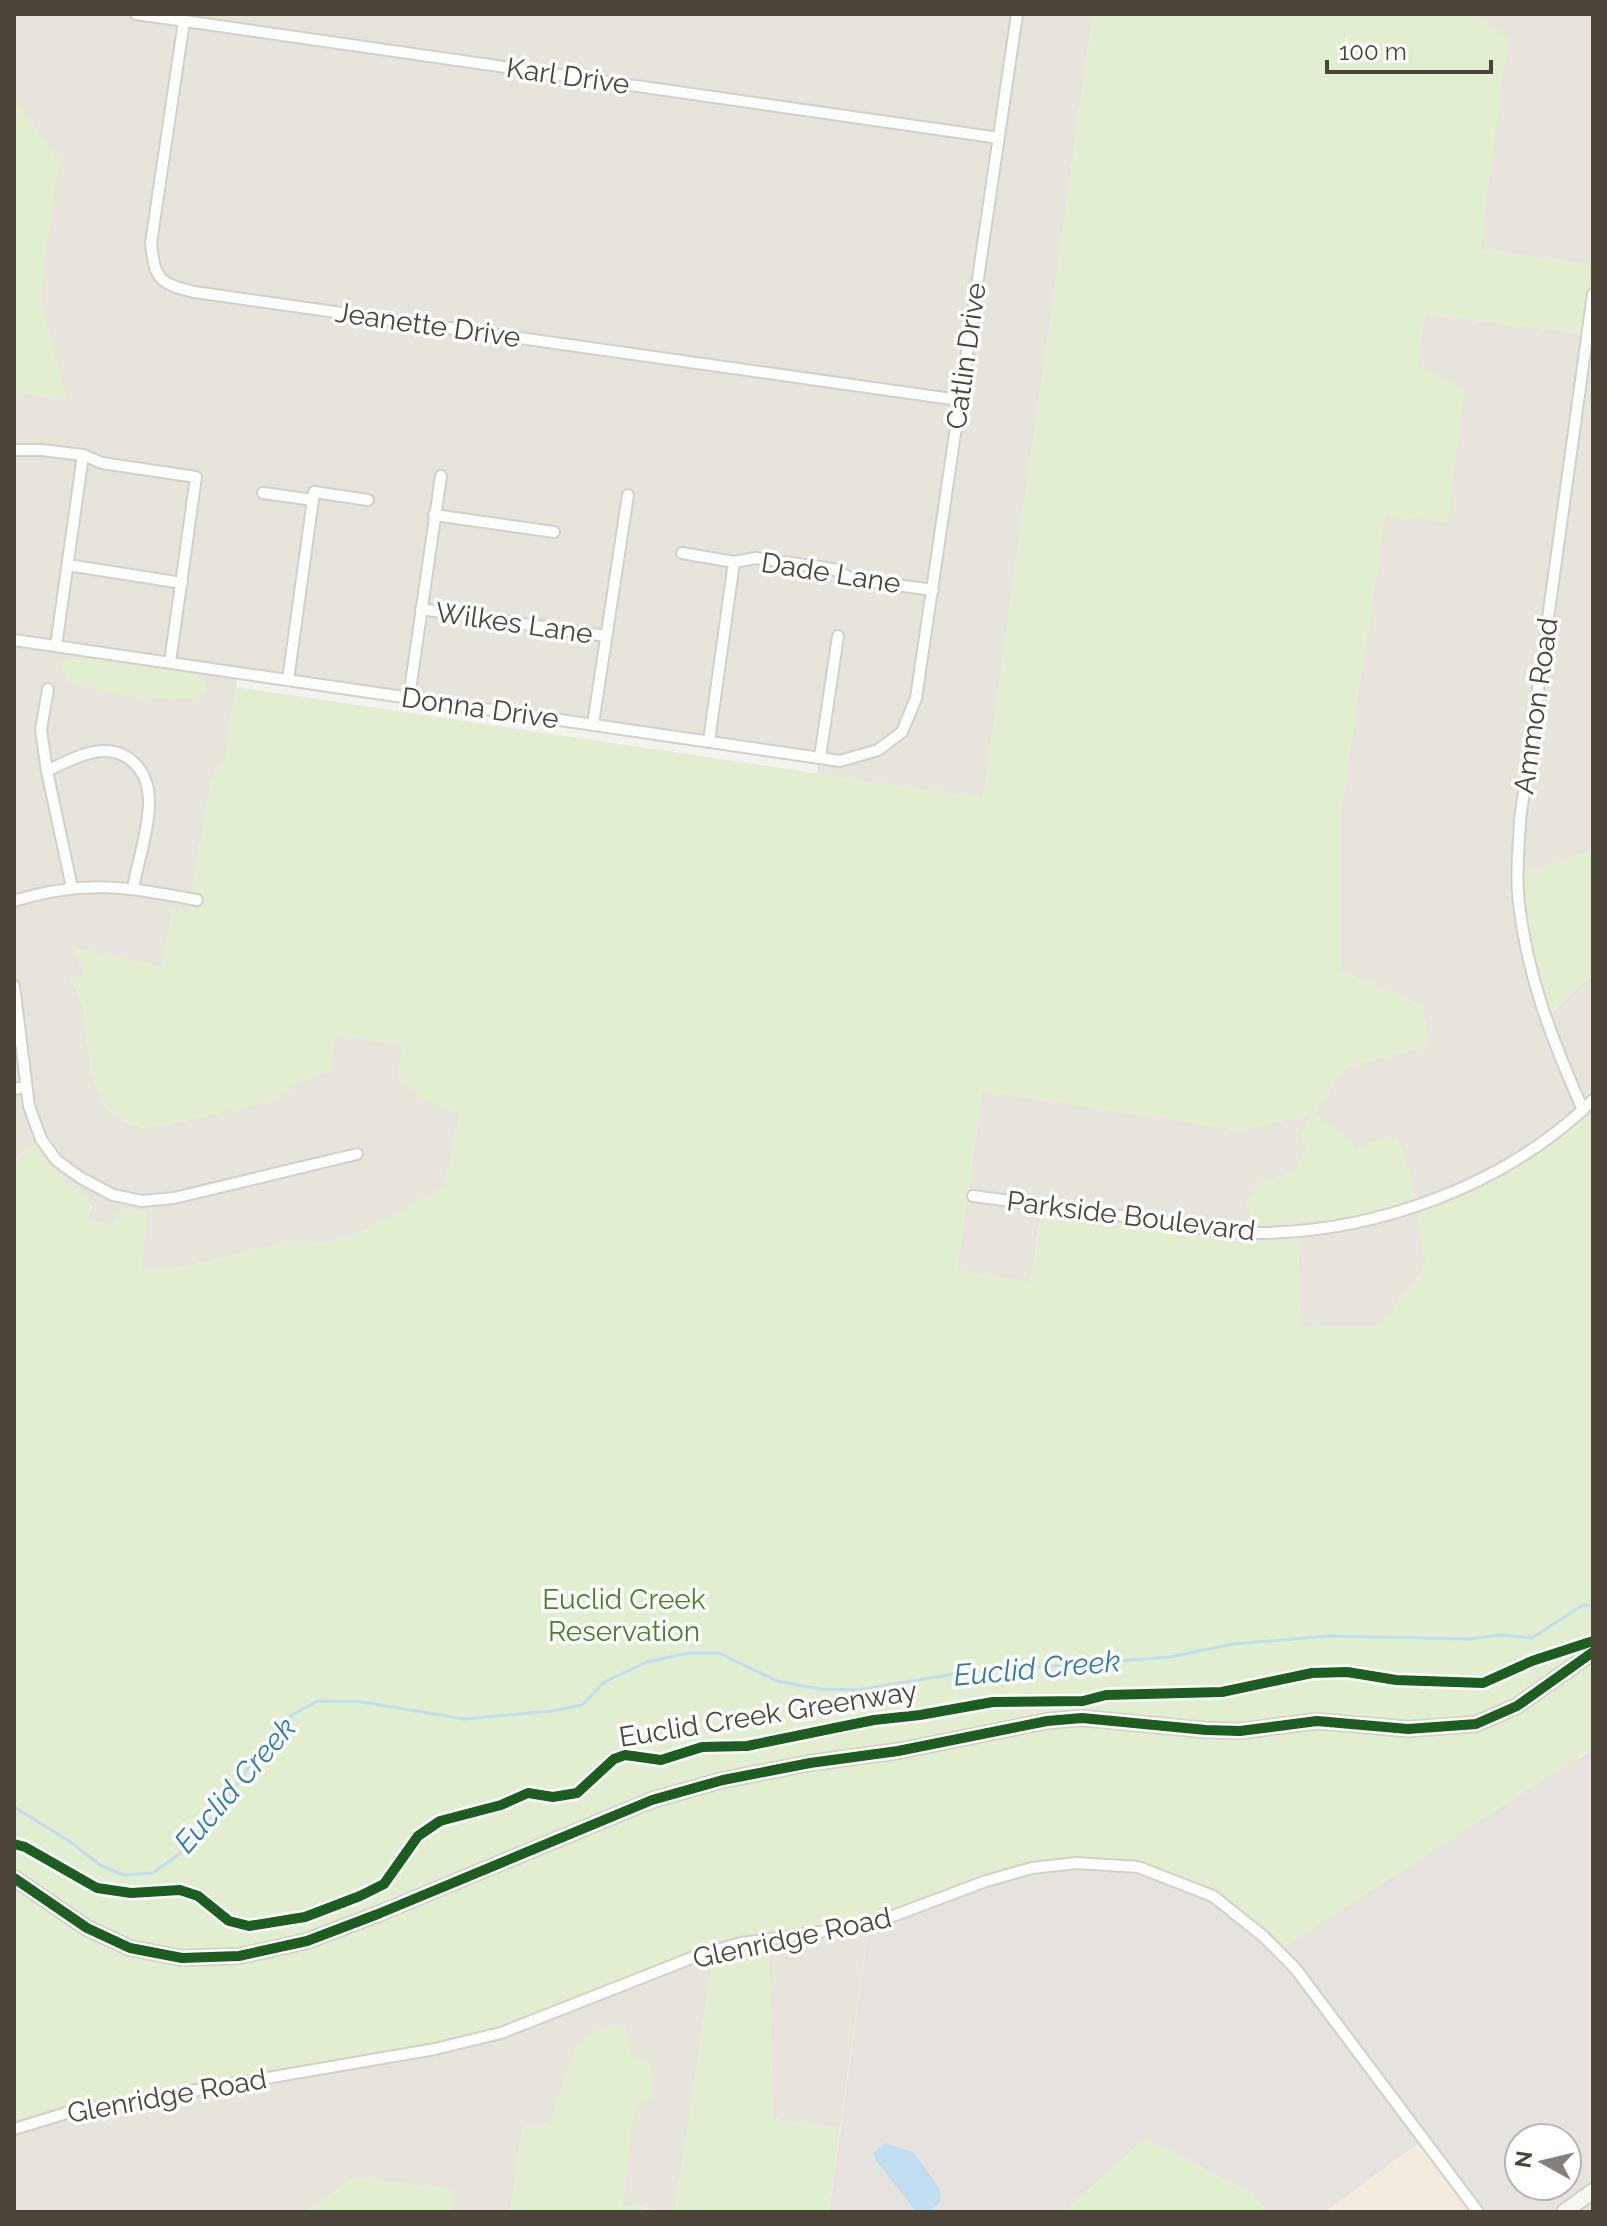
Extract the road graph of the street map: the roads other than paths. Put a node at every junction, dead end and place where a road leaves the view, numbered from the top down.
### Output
1 (136, 14) edge
2 (1017, 14) edge
3 (184, 21) junction
4 (999, 138) junction
5 (1593, 294) edge
6 (959, 400) junction
7 (14, 450) edge
8 (83, 455) junction
9 (441, 476) dead end
10 (263, 493) dead end
11 (628, 495) dead end
12 (313, 500) junction
13 (368, 500) dead end
14 (434, 515) junction
15 (554, 532) dead end
16 (682, 553) dead end
17 (734, 562) junction
18 (68, 565) junction
19 (182, 583) junction
20 (933, 590) junction
21 (421, 609) junction
22 (606, 636) junction
23 (838, 636) dead end
24 (14, 640) edge
25 (56, 646) junction
26 (170, 662) junction
27 (288, 680) junction
28 (48, 689) dead end
29 (409, 697) junction
30 (916, 698) joint
31 (593, 724) junction
32 (709, 741) junction
33 (820, 757) junction
34 (47, 771) junction
35 (72, 888) junction
36 (133, 888) junction
37 (197, 900) dead end
38 (14, 901) edge
39 (14, 986) edge
40 (26, 1087) junction
41 (14, 1089) edge
42 (1593, 1100) edge
43 (1583, 1110) junction
44 (357, 1154) dead end
45 (973, 1196) dead end
46 (1593, 1652) edge
47 (14, 1878) edge
48 (14, 2129) edge
49 (1593, 2191) edge
50 (1478, 2212) edge
51 (1564, 2212) edge

1 - 3 street, Karl Drive
2 - 4 street, Catlin Drive
3 - 4 street, Karl Drive
3 - 6 street, Jeanette Drive
4 - 6 street, Catlin Drive
5 - 43 street, Ammon Road
6 - 20 street, Catlin Drive
7 - 8 street
8 - 18 street
8 - 19 street
9 - 14 street
10 - 12 street
11 - 22 street
12 - 13 street
12 - 27 street
14 - 15 street
14 - 21 street
16 - 17 street, Dade Lane
17 - 20 street, Dade Lane
17 - 32 street
18 - 19 street
18 - 25 street
19 - 26 street
20 - 30 street, Catlin Drive
21 - 22 street, Wilkes Lane
21 - 29 street
22 - 31 street
23 - 33 street
24 - 25 street, Donna Drive
25 - 26 street, Donna Drive
26 - 27 street, Donna Drive
27 - 29 street, Donna Drive
28 - 34 street
29 - 31 street, Donna Drive
30 - 33 street, Donna Drive
31 - 32 street, Donna Drive
32 - 33 street, Donna Drive
34 - 35 street
34 - 36 street
35 - 36 street
35 - 38 street
36 - 37 street
39 - 40 street
40 - 41 street
40 - 44 street
42 - 43 street, Parkside Boulevard
43 - 45 street, Parkside Boulevard
46 - 47 street
48 - 50 street, Glenridge Road
49 - 51 street

